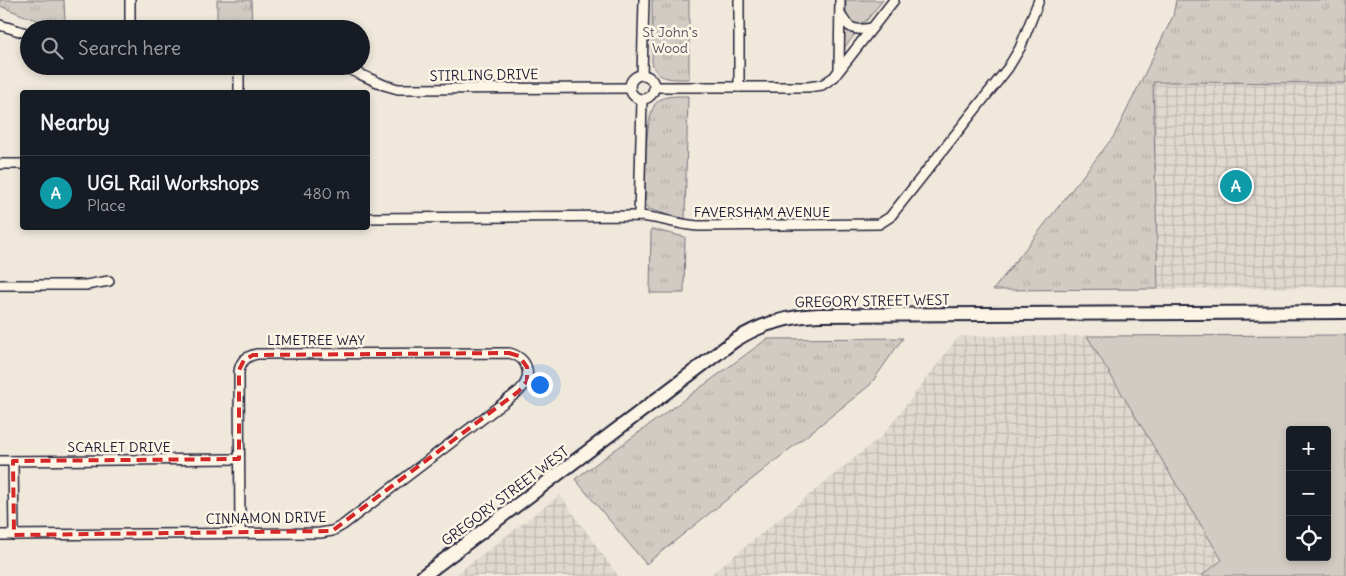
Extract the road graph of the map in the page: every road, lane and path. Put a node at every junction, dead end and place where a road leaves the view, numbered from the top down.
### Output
1 (130, 0) edge
2 (644, 0) edge
3 (738, 0) edge
4 (840, 0) edge
5 (894, 0) edge
6 (1039, 0) edge
7 (840, 14) junction
8 (130, 20) edge
9 (0, 25) edge
10 (872, 28) junction
11 (20, 31) edge
12 (840, 69) junction
13 (239, 75) edge
14 (362, 75) edge
15 (642, 75) junction
16 (654, 87) junction
17 (739, 87) junction
18 (630, 88) junction
19 (239, 90) edge
20 (642, 100) junction
21 (0, 164) edge
22 (20, 164) edge
23 (638, 216) junction
24 (370, 218) edge
25 (109, 281) dead end
26 (0, 285) edge
27 (1346, 312) edge
28 (527, 367) joint
29 (239, 459) junction
30 (0, 461) edge
31 (13, 461) junction
32 (240, 533) junction
33 (0, 535) edge
34 (14, 535) junction
35 (423, 576) edge

1 - 8 street
2 - 15 street
3 - 17 street
4 - 7 street
5 - 10 street
6 - 23 street, FAVERSHAM AVENUE
7 - 10 street
7 - 12 street
9 - 11 street
10 - 12 street
12 - 17 street
13 - 19 street
14 - 18 street, STIRLING DRIVE
15 - 16 street
15 - 18 street
16 - 17 street
16 - 20 street
18 - 20 street
20 - 23 street
21 - 22 street
23 - 24 street, FAVERSHAM AVENUE
25 - 26 street
27 - 35 main road, GREGORY STREET WEST
28 - 29 street, LIMETREE WAY
28 - 32 street, CINNAMON DRIVE
29 - 31 street, SCARLET DRIVE
29 - 32 street, LIMETREE WAY
30 - 31 street, SCARLET DRIVE
31 - 34 street
32 - 34 street, CINNAMON DRIVE
33 - 34 street, CINNAMON DRIVE

